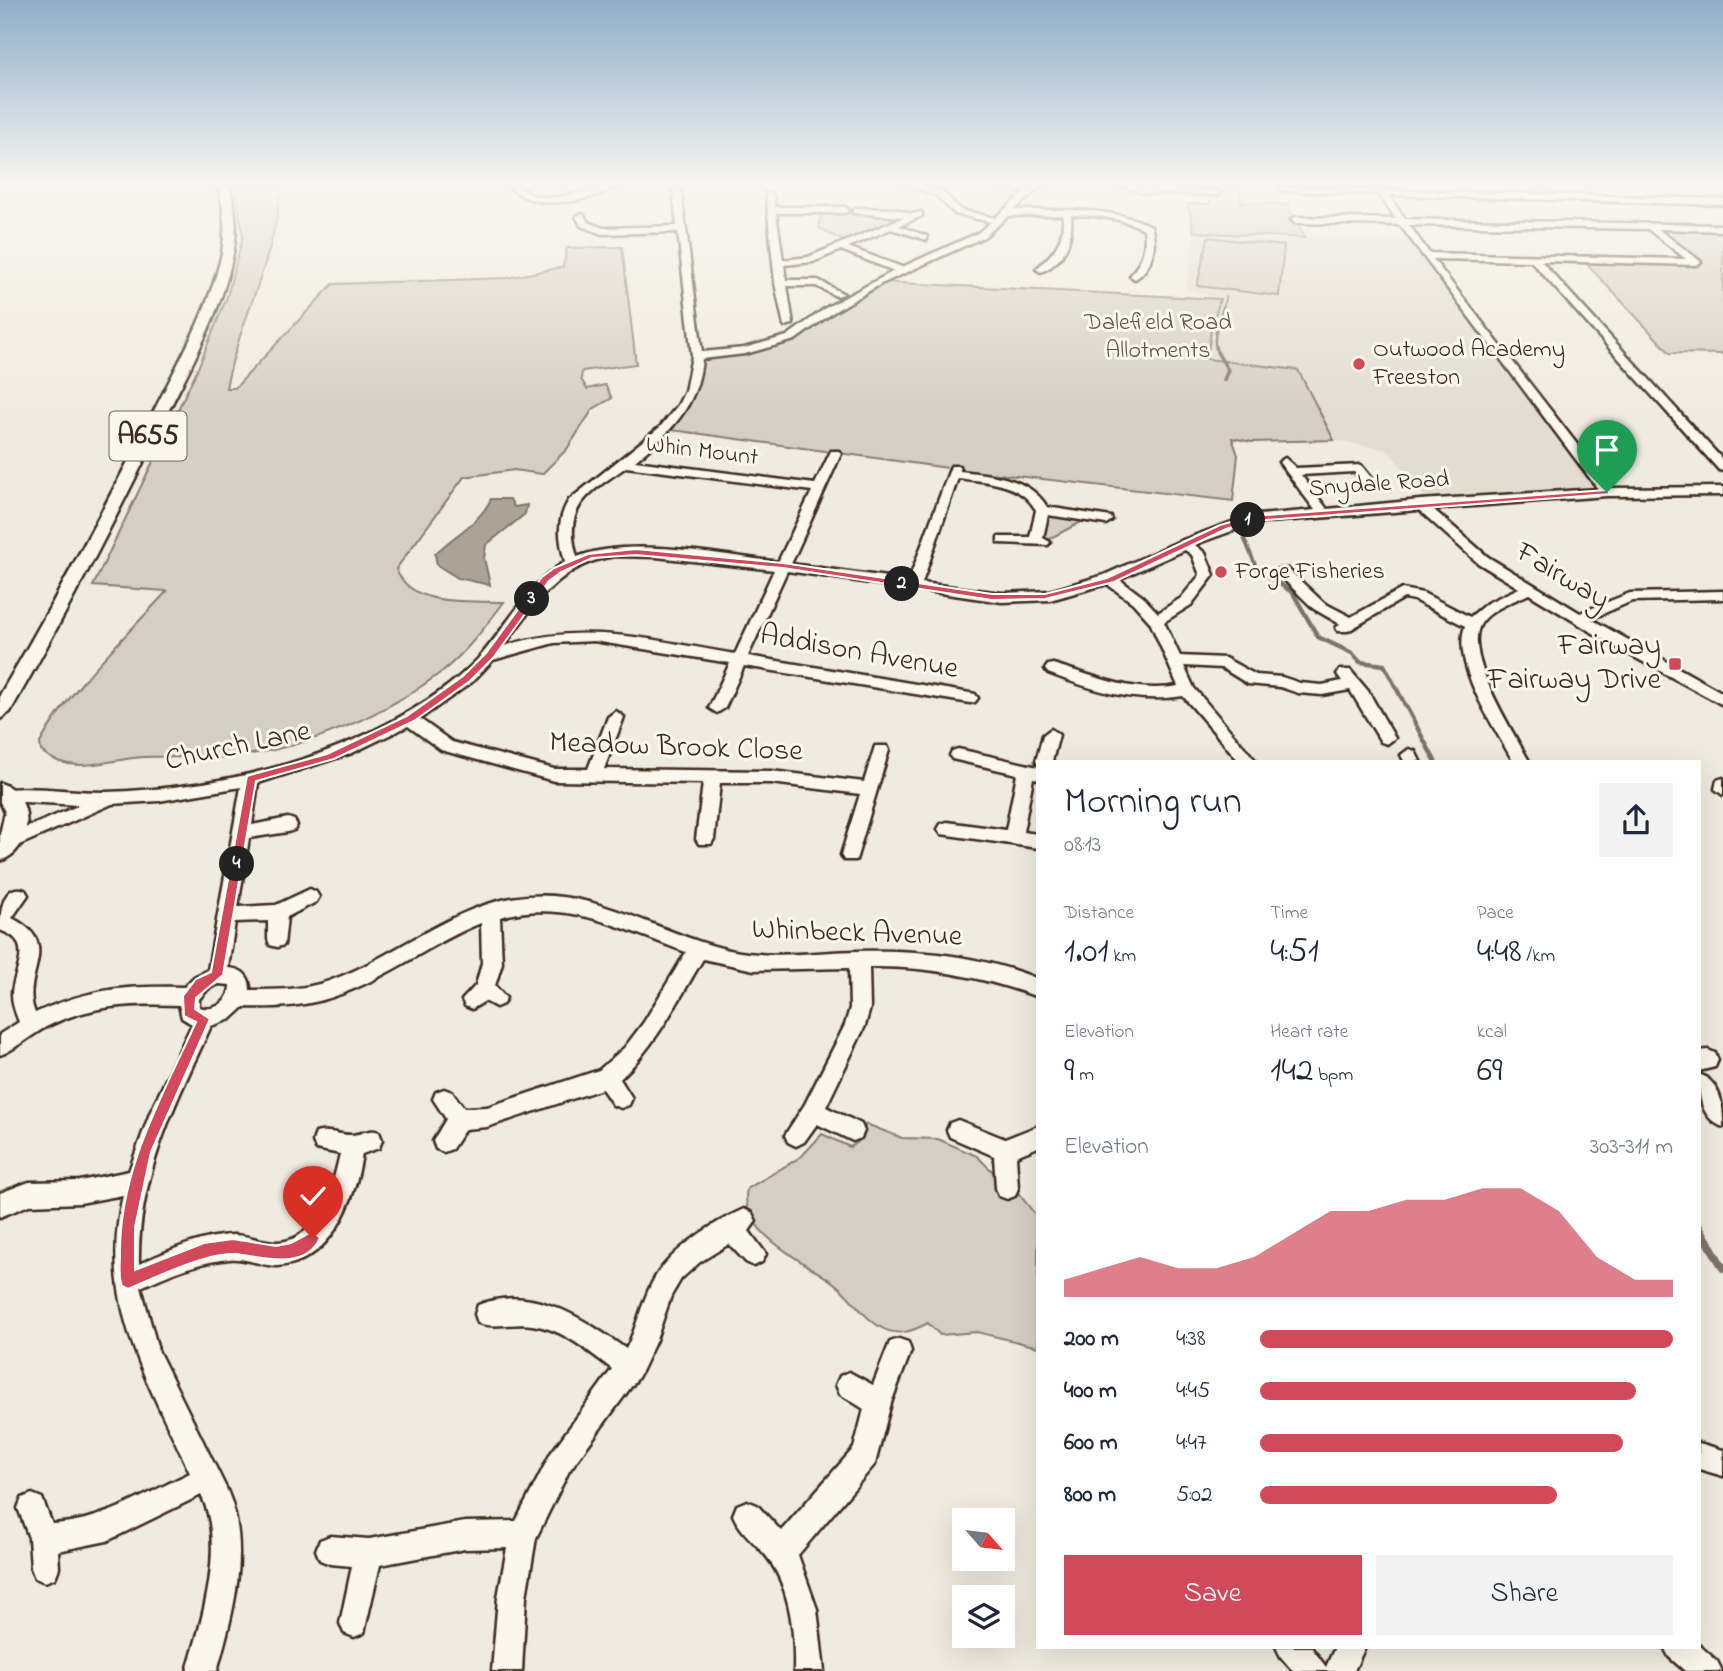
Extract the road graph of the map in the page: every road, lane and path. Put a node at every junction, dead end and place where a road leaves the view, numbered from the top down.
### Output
1 (223, 263) edge
2 (686, 263) edge
3 (778, 263) edge
4 (882, 263) edge
5 (920, 263) edge
6 (1048, 263) edge
7 (1143, 263) edge
8 (1431, 263) edge
9 (1538, 263) edge
10 (1041, 269) dead end
11 (903, 271) junction
12 (1136, 276) dead end
13 (780, 283) junction
14 (839, 294) dead end
15 (788, 324) dead end
16 (697, 356) junction
17 (835, 454) dead end
18 (624, 463) junction
19 (1723, 467) edge
20 (1369, 482) dead end
21 (819, 488) junction
22 (1723, 491) edge
23 (1607, 492) junction
24 (1420, 504) junction
25 (1042, 510) junction
26 (1322, 511) junction
27 (1100, 521) dead end
28 (1003, 540) dead end
29 (1185, 544) junction
30 (572, 562) junction
31 (783, 566) junction
32 (1283, 572) dead end
33 (1111, 580) junction
34 (914, 585) junction
35 (1530, 588) junction
36 (1723, 596) edge
37 (1581, 618) junction
38 (1156, 620) junction
39 (1472, 624) junction
40 (490, 656) junction
41 (739, 659) junction
42 (1174, 661) junction
43 (1049, 667) dead end
44 (1187, 690) junction
45 (970, 698) dead end
46 (1723, 700) edge
47 (717, 708) dead end
48 (0, 712) edge
49 (616, 717) dead end
50 (410, 719) junction
51 (1051, 735) dead end
52 (1387, 738) dead end
53 (881, 751) dead end
54 (958, 755) dead end
55 (1044, 760) edge
56 (1247, 760) edge
57 (1521, 760) edge
58 (1032, 772) edge
59 (594, 777) junction
60 (251, 778) junction
61 (712, 779) junction
62 (870, 789) junction
63 (3, 793) edge
64 (111, 799) junction
65 (293, 823) dead end
66 (947, 829) dead end
67 (242, 834) junction
68 (1013, 837) junction
69 (705, 839) dead end
70 (1036, 841) edge
71 (4, 848) edge
72 (850, 855) dead end
73 (19, 895) dead end
74 (310, 897) dead end
75 (490, 912) junction
76 (278, 913) junction
77 (227, 915) junction
78 (0, 920) edge
79 (277, 939) dead end
80 (699, 948) junction
81 (859, 959) junction
82 (217, 975) junction
83 (1036, 987) edge
84 (189, 996) junction
85 (484, 996) dead end
86 (239, 998) junction
87 (204, 1019) junction
88 (30, 1025) junction
89 (0, 1046) edge
90 (606, 1077) junction
91 (1701, 1087) edge
92 (621, 1098) dead end
93 (444, 1099) dead end
94 (813, 1111) junction
95 (1723, 1117) edge
96 (459, 1119) junction
97 (958, 1130) dead end
98 (853, 1131) dead end
99 (796, 1135) dead end
100 (1036, 1137) edge
101 (324, 1141) dead end
102 (444, 1141) dead end
103 (1005, 1150) junction
104 (136, 1181) junction
105 (1007, 1188) dead end
106 (0, 1206) edge
107 (754, 1254) dead end
108 (128, 1281) junction
109 (487, 1314) dead end
110 (900, 1351) dead end
111 (630, 1367) junction
112 (849, 1385) dead end
113 (878, 1403) junction
114 (1701, 1457) edge
115 (1723, 1463) edge
116 (206, 1479) junction
117 (32, 1508) dead end
118 (747, 1515) dead end
119 (523, 1535) junction
120 (43, 1538) junction
121 (330, 1550) dead end
122 (369, 1553) junction
123 (781, 1553) junction
124 (44, 1568) dead end
125 (354, 1623) dead end
126 (1293, 1649) edge
127 (1349, 1649) edge
128 (1681, 1649) edge
129 (202, 1671) edge
130 (507, 1671) edge
131 (809, 1671) edge
132 (1313, 1671) edge
133 (1339, 1671) edge
134 (1707, 1671) edge

1 - 48 main road, A655
2 - 16 street
3 - 13 street
4 - 11 street
5 - 11 street
6 - 10 street
7 - 12 street
8 - 23 street
9 - 19 street
11 - 16 street
13 - 14 street
13 - 15 street
16 - 18 street
17 - 21 street, Addison Avenue
18 - 21 street, Whin Mount
18 - 30 street, Whin Mount
20 - 26 street
21 - 31 street, Addison Avenue
22 - 23 street, Snydale Road
23 - 24 street, Snydale Road
24 - 26 street, Snydale Road
24 - 35 street, Fairway
25 - 27 street
25 - 28 street
25 - 34 street
26 - 29 street, Snydale Road
29 - 33 street, Snydale Road
29 - 38 street
30 - 31 street, Snydale Road
30 - 40 street, Snydale Road
31 - 34 street, Snydale Road
31 - 41 street, Addison Avenue
32 - 39 street
33 - 34 street, Snydale Road
33 - 38 street
35 - 37 street, Fairway
35 - 39 street
36 - 37 street
37 - 46 street, Fairway
38 - 42 street
39 - 57 street
40 - 41 street, Addison Avenue
40 - 50 street, Snydale Road
41 - 45 street, Addison Avenue
41 - 47 street, Addison Avenue
42 - 44 street
42 - 52 street
43 - 44 street
44 - 56 street
49 - 59 street
50 - 59 street, Meadow Brook Close
50 - 60 street, Church Lane
51 - 55 street
53 - 62 street
54 - 58 street
58 - 68 street
59 - 61 street, Meadow Brook Close
60 - 64 street, Church Lane
60 - 67 street
61 - 62 street, Meadow Brook Close
61 - 69 street
62 - 72 street
63 - 64 street, Church Lane
63 - 71 main road
64 - 71 street, Church Lane
65 - 67 street
66 - 68 street
67 - 77 street
68 - 70 street
73 - 78 street
74 - 76 street
75 - 80 street, Whinbeck Avenue
75 - 85 street
75 - 86 street, Whinbeck Avenue
76 - 77 street
76 - 79 street
77 - 82 street
78 - 88 street
80 - 81 street, Whinbeck Avenue
80 - 90 street
81 - 83 street, Whinbeck Avenue
81 - 94 street
82 - 84 street
82 - 86 street
84 - 87 street
84 - 88 street
86 - 87 street
87 - 104 street
88 - 89 street
90 - 92 street
90 - 96 street
91 - 95 street
93 - 96 street
94 - 98 street
94 - 99 street
96 - 102 street
97 - 103 street
100 - 103 street
101 - 108 street
103 - 105 street
104 - 106 street
104 - 108 street
107 - 111 street
108 - 116 street
109 - 111 street
110 - 113 street
111 - 119 street
112 - 113 street
113 - 123 street
114 - 115 street
116 - 120 street
116 - 129 street
117 - 120 street
118 - 123 street
119 - 122 street
119 - 130 street
120 - 124 street
121 - 122 street
122 - 125 street
123 - 131 street
126 - 132 street
127 - 133 street
128 - 134 street

